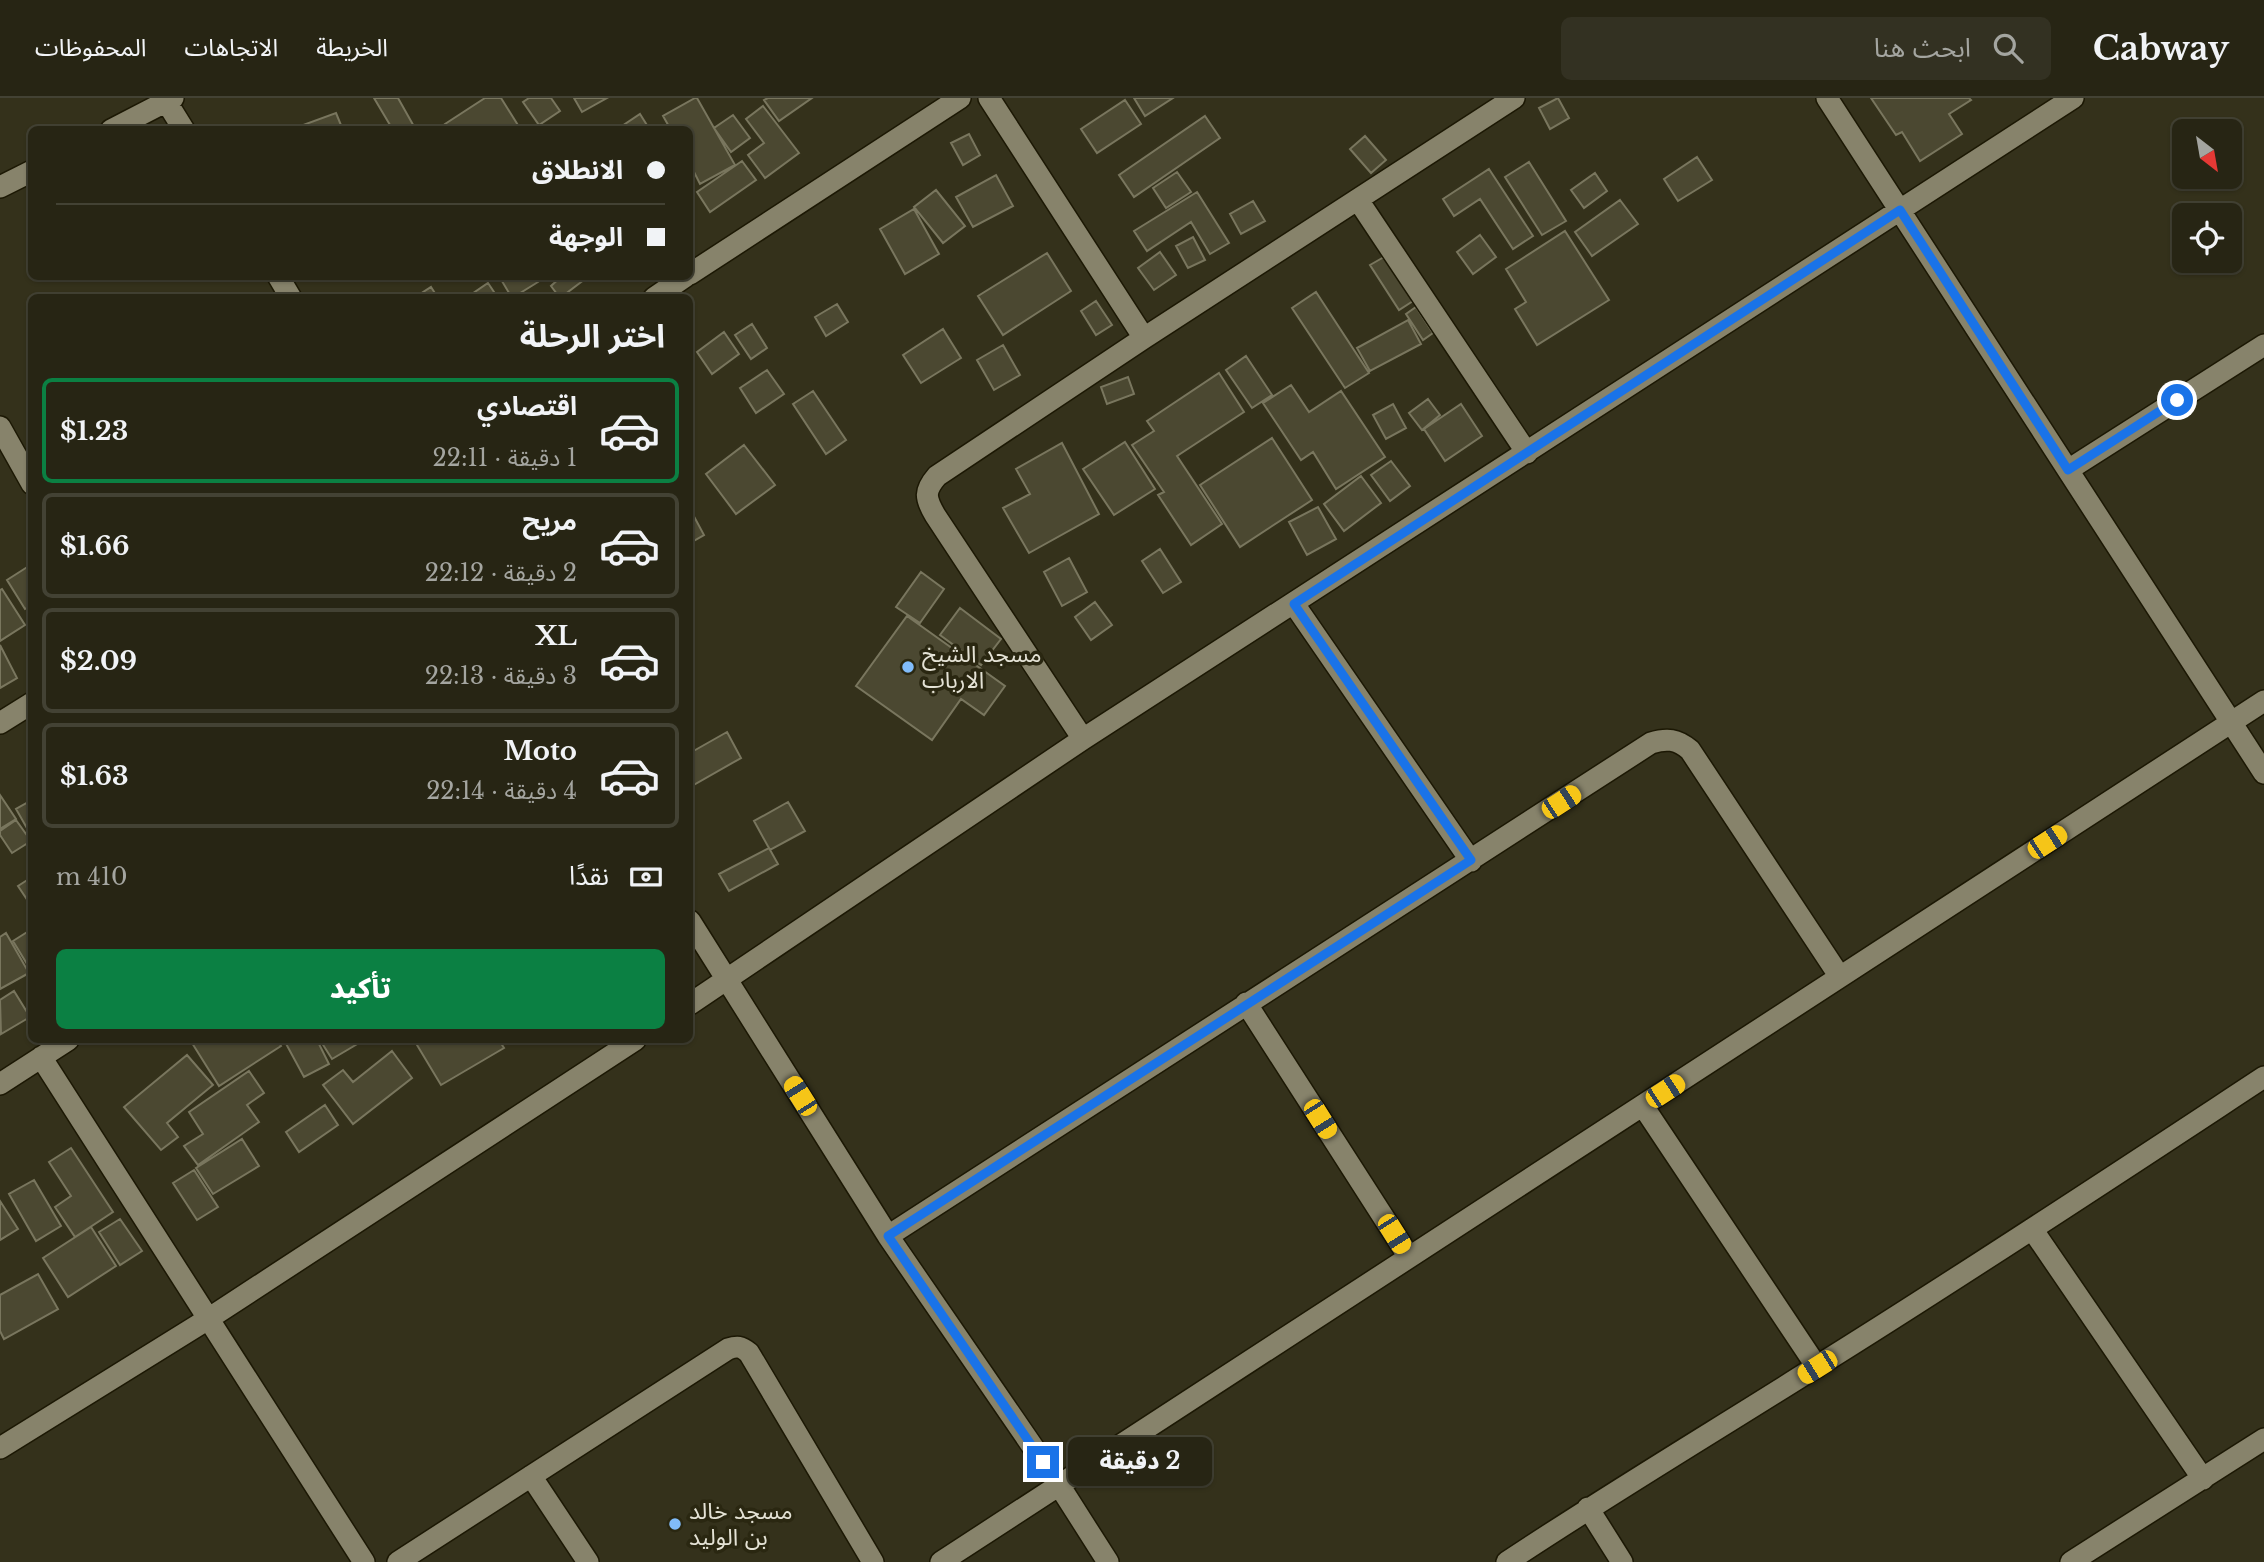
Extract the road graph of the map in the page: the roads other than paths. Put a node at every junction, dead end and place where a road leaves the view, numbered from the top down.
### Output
1 (960, 98) edge
2 (989, 98) edge
3 (1514, 98) edge
4 (1827, 98) edge
5 (2073, 98) edge
6 (170, 100) edge
7 (131, 107) edge
8 (114, 126) edge
9 (182, 126) edge
10 (28, 173) edge
11 (0, 187) edge
12 (1358, 200) junction
13 (1900, 210) junction
14 (693, 272) edge
15 (681, 280) edge
16 (660, 294) edge
17 (1144, 338) junction
18 (2264, 345) edge
19 (0, 427) edge
20 (1527, 453) junction
21 (2068, 470) junction
22 (28, 477) edge
23 (1294, 604) junction
24 (2264, 701) edge
25 (28, 706) edge
26 (2231, 722) junction
27 (0, 723) edge
28 (1083, 739) junction
29 (2264, 773) edge
30 (1471, 860) junction
31 (693, 925) edge
32 (1840, 977) junction
33 (727, 979) junction
34 (693, 1002) edge
35 (1247, 1003) junction
36 (63, 1043) edge
37 (630, 1043) edge
38 (41, 1057) junction
39 (2264, 1077) edge
40 (0, 1084) edge
41 (1643, 1106) junction
42 (2032, 1229) junction
43 (888, 1236) junction
44 (1409, 1257) junction
45 (208, 1319) junction
46 (1817, 1367) junction
47 (2264, 1439) edge
48 (0, 1448) edge
49 (531, 1476) junction
50 (2203, 1479) junction
51 (1059, 1485) junction
52 (1588, 1508) junction
53 (364, 1562) edge
54 (398, 1562) edge
55 (588, 1562) edge
56 (873, 1562) edge
57 (941, 1562) edge
58 (1108, 1562) edge
59 (1507, 1562) edge
60 (1622, 1562) edge
61 (2071, 1562) edge

1 - 14 street
2 - 17 street
3 - 12 street
4 - 13 street
5 - 13 street
6 - 7 street
6 - 9 street
7 - 8 street
10 - 11 street
12 - 17 street
12 - 20 street
13 - 20 street
13 - 21 street
15 - 16 street
17 - 28 street
18 - 21 street
19 - 22 street
20 - 23 street
21 - 26 street
23 - 28 street
23 - 30 street
24 - 26 street
25 - 27 street
26 - 29 street
26 - 32 street
28 - 33 street
30 - 32 street
30 - 35 street
31 - 33 street
32 - 41 street
33 - 34 street
33 - 43 street
35 - 43 street
35 - 44 street
36 - 38 street
37 - 45 street
38 - 40 street
38 - 45 street
39 - 42 street
41 - 44 street
41 - 46 street
42 - 46 street
42 - 50 street
43 - 51 street
44 - 51 street
45 - 48 street
45 - 53 street
46 - 52 street
47 - 50 street
49 - 54 street
49 - 55 street
49 - 56 street
50 - 61 street
51 - 57 street
51 - 58 street
52 - 59 street
52 - 60 street

